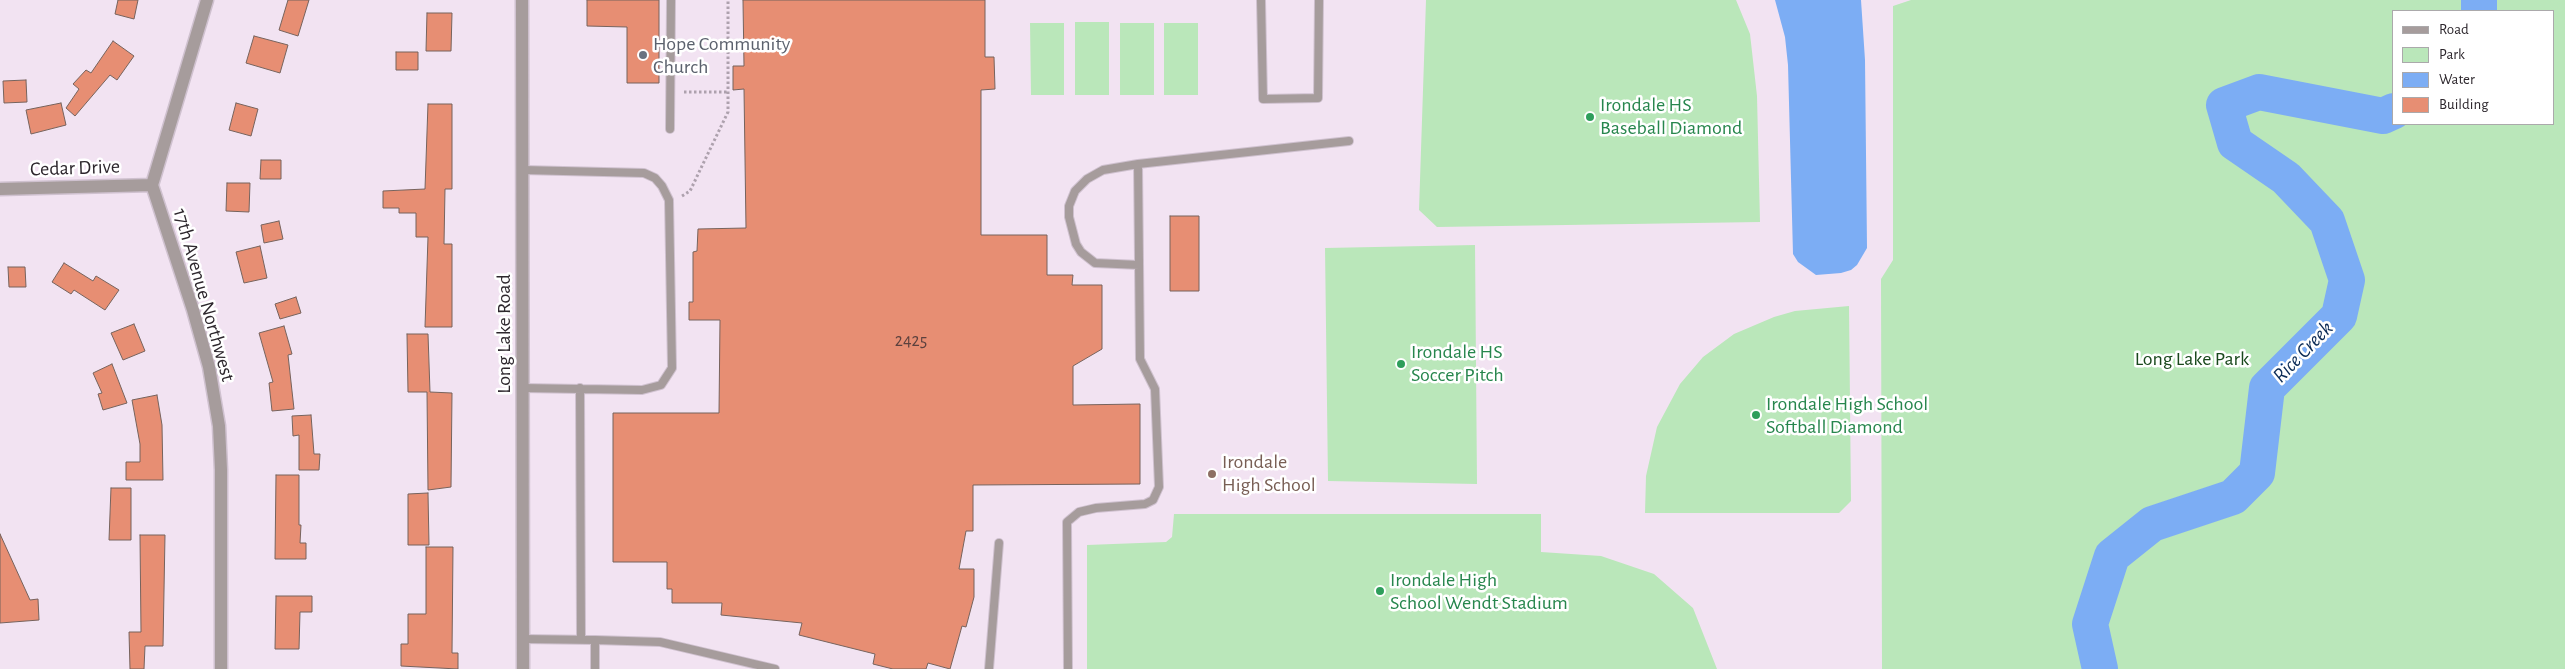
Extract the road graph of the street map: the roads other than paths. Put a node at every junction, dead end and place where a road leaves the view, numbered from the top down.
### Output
1 (207, 0) edge
2 (522, 0) edge
3 (671, 0) edge
4 (1261, 0) edge
5 (1319, 0) edge
6 (670, 130) dead end
7 (1349, 141) dead end
8 (1138, 164) junction
9 (523, 170) junction
10 (152, 185) junction
11 (0, 189) edge
12 (1139, 265) junction
13 (522, 388) junction
14 (580, 388) junction
15 (999, 543) dead end
16 (581, 638) junction
17 (523, 639) junction
18 (595, 640) junction
19 (221, 669) edge
20 (523, 669) edge
21 (595, 669) edge
22 (775, 669) edge
23 (989, 669) edge
24 (1068, 669) edge

1 - 10 street
2 - 9 street, Long Lake Road
3 - 6 lane
4 - 5 lane
7 - 8 lane
8 - 12 lane
8 - 12 lane
9 - 13 street, Long Lake Road
9 - 14 lane
10 - 11 street, Cedar Drive
10 - 19 street, 17th Avenue Northwest
12 - 24 lane
13 - 14 lane
13 - 17 street, Long Lake Road
14 - 16 lane
15 - 23 lane
16 - 17 lane
16 - 18 lane
17 - 20 street, Long Lake Road
18 - 21 lane
18 - 22 lane

